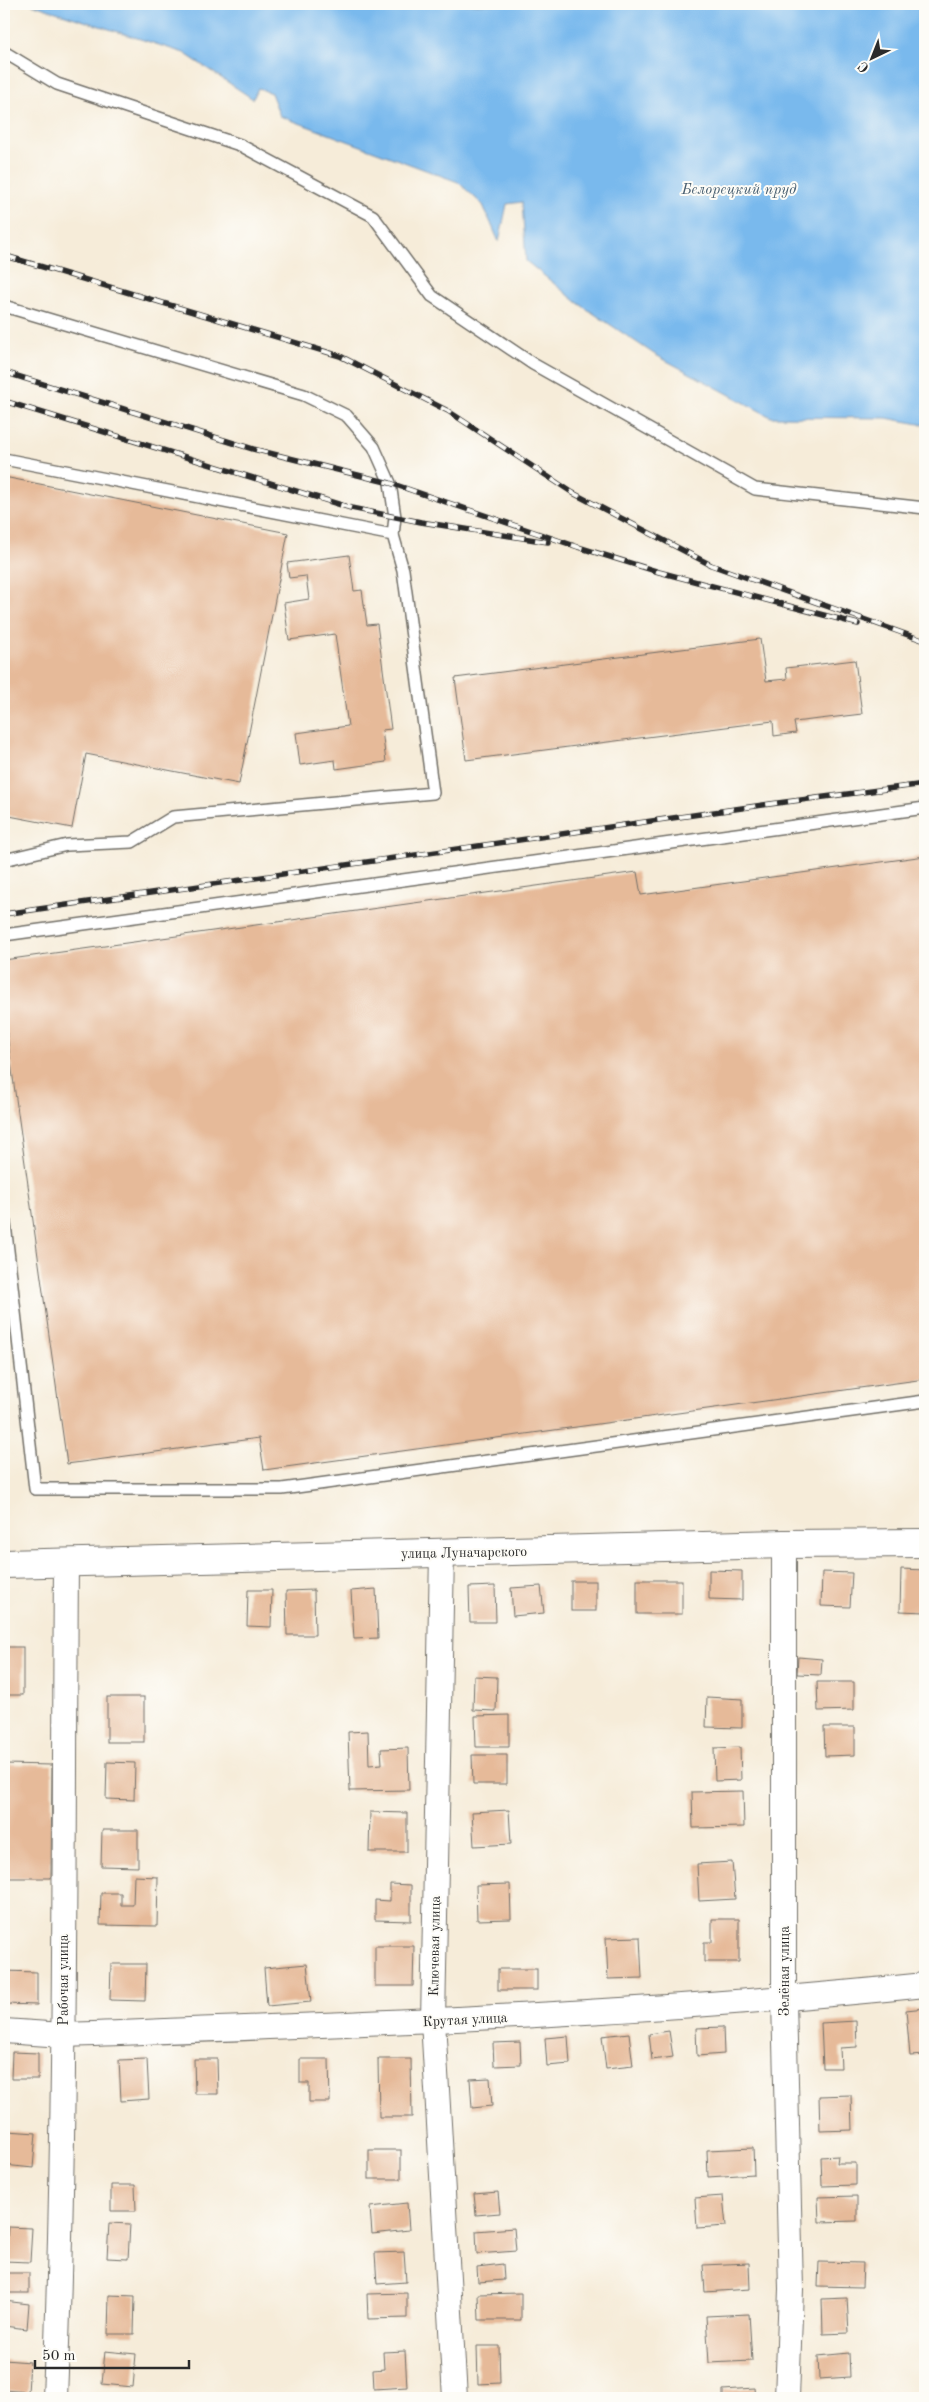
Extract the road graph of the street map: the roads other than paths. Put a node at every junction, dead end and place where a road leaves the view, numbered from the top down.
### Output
1 (4, 52) edge
2 (4, 306) edge
3 (4, 459) edge
4 (925, 508) edge
5 (393, 535) junction
6 (925, 808) edge
7 (4, 860) edge
8 (4, 935) edge
9 (4, 1215) edge
10 (925, 1401) edge
11 (925, 1543) edge
12 (784, 1544) junction
13 (442, 1553) junction
14 (66, 1562) junction
15 (4, 1564) edge
16 (925, 1985) edge
17 (784, 2000) junction
18 (433, 2021) junction
19 (4, 2031) edge
20 (63, 2035) junction
21 (55, 2398) edge
22 (455, 2398) edge
23 (787, 2398) edge

1 - 4 lane
2 - 5 lane
3 - 5 lane
5 - 7 lane
6 - 8 lane
9 - 10 lane
11 - 12 street, улица Луначарского
12 - 13 street, улица Луначарского
12 - 17 street, Зелёная улица
13 - 14 street, улица Луначарского
13 - 18 street, Ключевая улица
14 - 15 street, улица Луначарского
14 - 20 street, Рабочая улица
16 - 17 street, Крутая улица
17 - 18 street, Крутая улица
17 - 23 street, Зелёная улица
18 - 20 street, Крутая улица
18 - 22 street, Ключевая улица
19 - 20 street, Крутая улица
20 - 21 street, Рабочая улица

